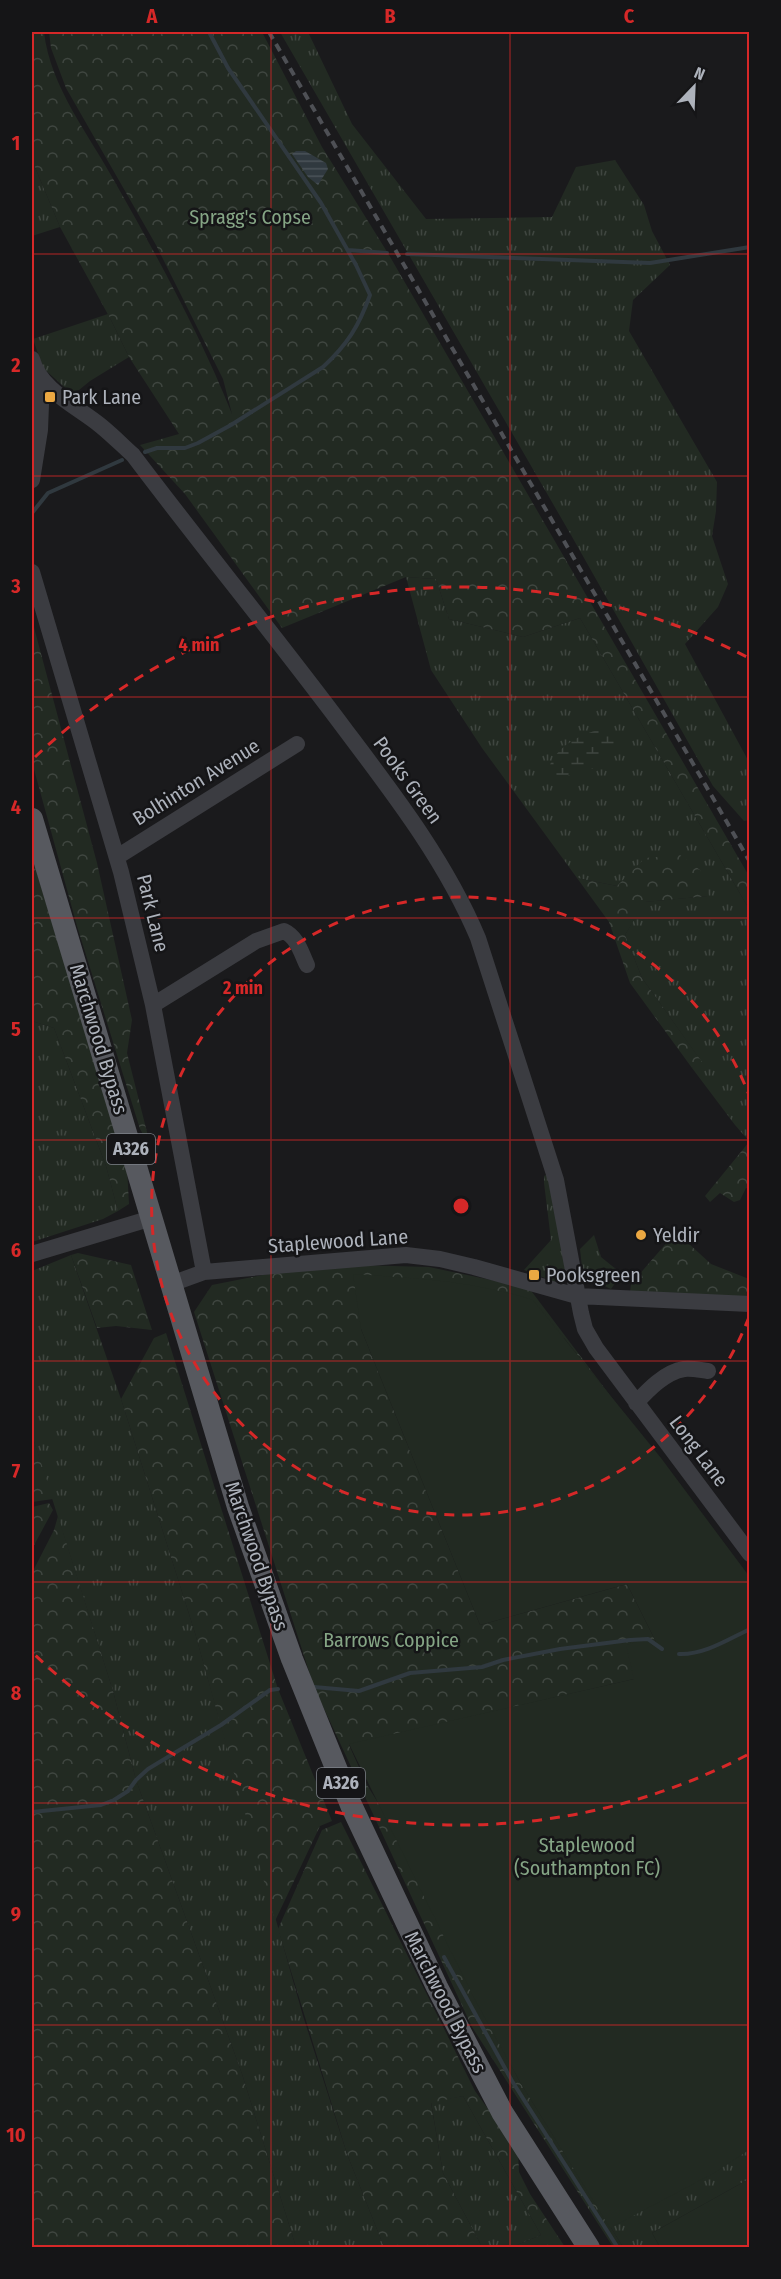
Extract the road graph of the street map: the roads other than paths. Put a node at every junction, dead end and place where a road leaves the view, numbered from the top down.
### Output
1 (32, 359) edge
2 (42, 379) junction
3 (32, 480) edge
4 (32, 572) edge
5 (297, 744) dead end
6 (32, 819) edge
7 (117, 856) junction
8 (307, 965) dead end
9 (153, 1005) junction
10 (152, 1218) junction
11 (32, 1254) edge
12 (204, 1272) junction
13 (171, 1284) junction
14 (577, 1296) junction
15 (750, 1304) edge
16 (708, 1371) dead end
17 (636, 1402) junction
18 (750, 1554) edge
19 (589, 2247) edge

1 - 2 street
2 - 3 street
2 - 14 street, Pooks Green
4 - 7 street, Park Lane
5 - 7 street, Bolhinton Avenue
6 - 10 main road, Marchwood Bypass / A326
7 - 9 street, Park Lane
8 - 9 street
9 - 12 street, Park Lane
10 - 11 street
10 - 13 main road, Marchwood Bypass / A326
12 - 13 street, Staplewood Lane
12 - 14 street, Staplewood Lane
13 - 19 main road, Marchwood Bypass / A326
14 - 15 street, Staplewood Lane
14 - 17 street, Long Lane
16 - 17 street
17 - 18 street, Long Lane

